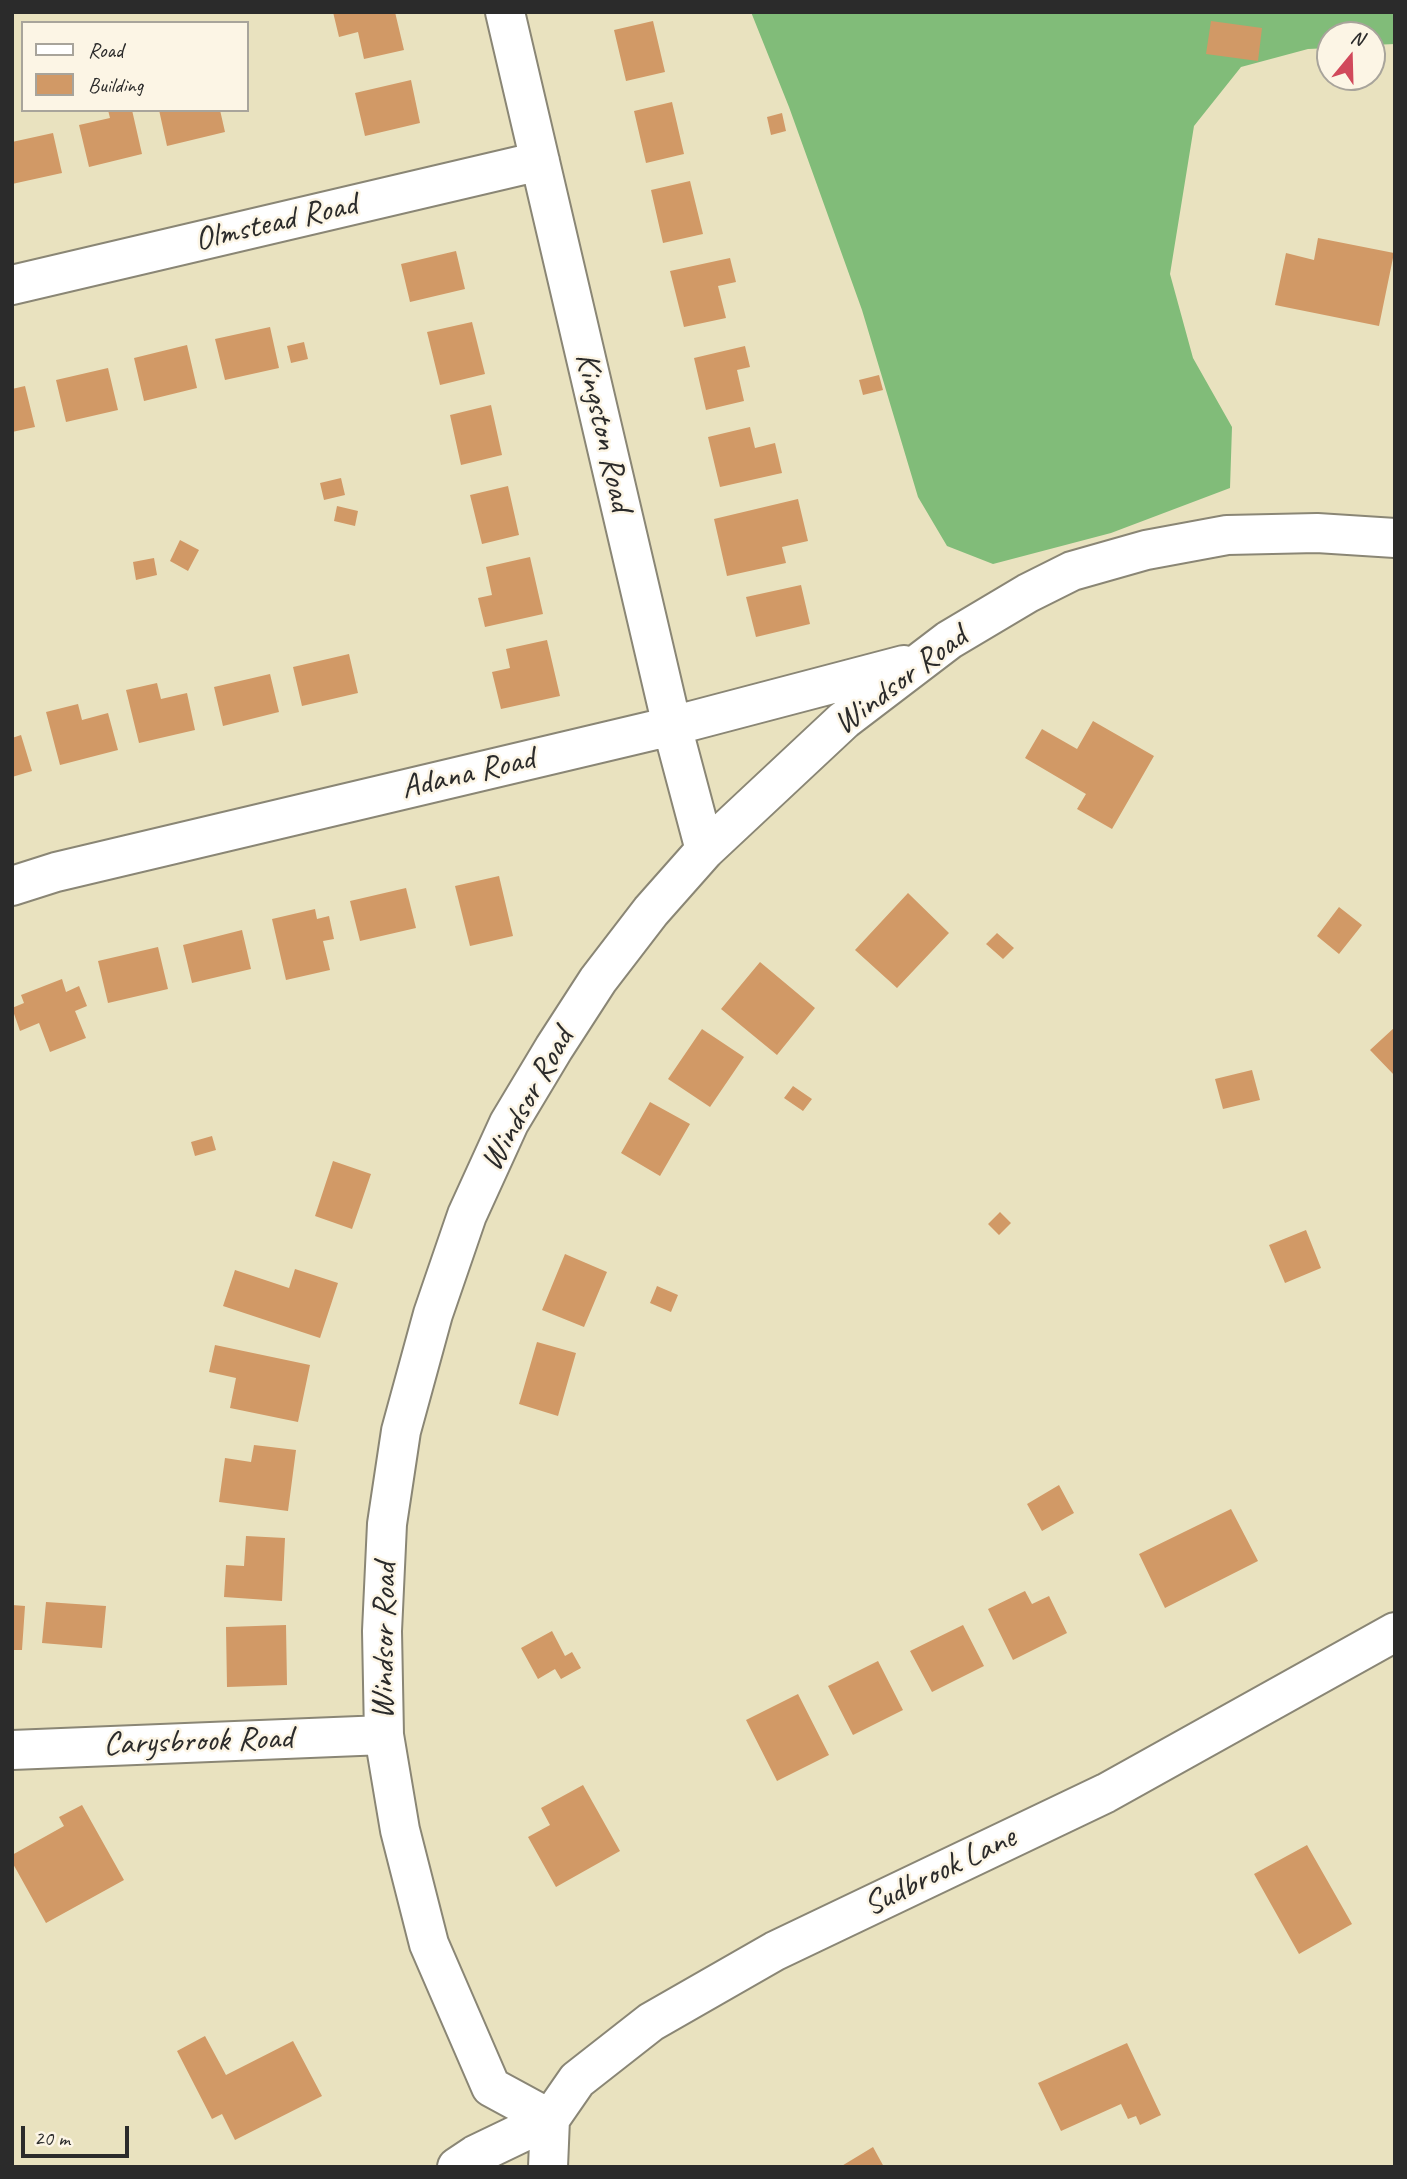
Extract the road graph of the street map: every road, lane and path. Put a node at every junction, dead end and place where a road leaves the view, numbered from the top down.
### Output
1 (505, 12) edge
2 (540, 161) junction
3 (12, 285) edge
4 (1395, 538) edge
5 (922, 660) junction
6 (672, 726) junction
7 (705, 850) junction
8 (12, 886) edge
9 (1395, 1632) edge
10 (384, 1735) junction
11 (12, 1750) edge
12 (550, 2119) junction
13 (457, 2167) edge
14 (548, 2167) edge

1 - 2 street, Kingston Road
2 - 3 street, Olmstead Road
2 - 6 street, Kingston Road
4 - 5 street, Windsor Road
5 - 6 street, Adana Road
5 - 7 street, Windsor Road
6 - 7 street, Kingston Road
6 - 8 street, Adana Road
7 - 10 street, Windsor Road
9 - 12 street, Sudbrook Lane
10 - 11 street, Carysbrook Road
10 - 12 street, Windsor Road
12 - 13 street
12 - 14 street

